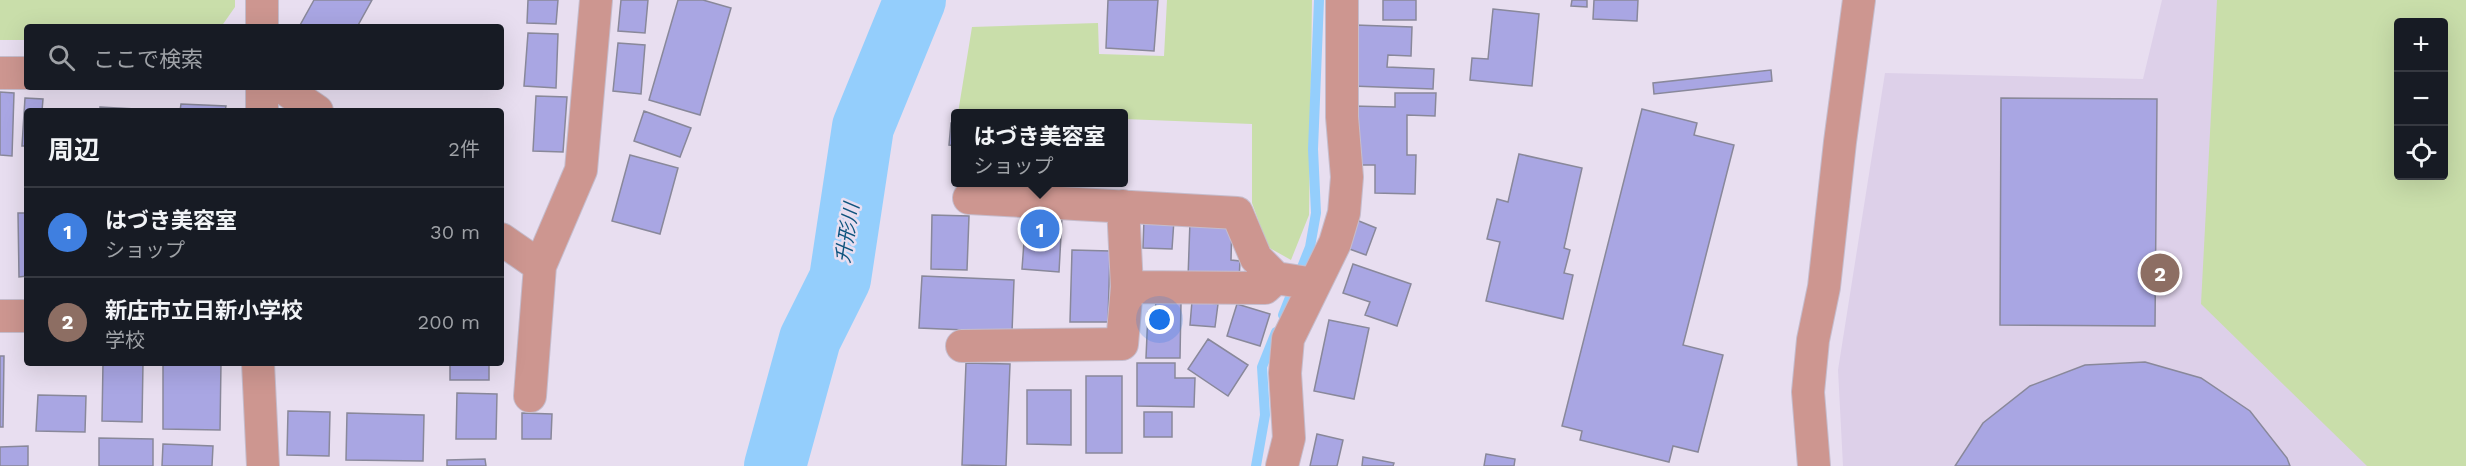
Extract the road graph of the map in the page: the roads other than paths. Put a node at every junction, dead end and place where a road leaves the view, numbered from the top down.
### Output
1 (262, 0) edge
2 (596, 0) edge
3 (1342, 0) edge
4 (1859, 0) edge
5 (262, 24) edge
6 (0, 73) edge
7 (24, 73) edge
8 (262, 90) edge
9 (286, 90) edge
10 (262, 108) edge
11 (312, 108) edge
12 (969, 198) dead end
13 (1123, 206) junction
14 (504, 241) edge
15 (540, 266) junction
16 (1276, 278) junction
17 (1314, 284) junction
18 (1127, 287) junction
19 (0, 316) edge
20 (24, 316) edge
21 (962, 346) dead end
22 (258, 366) edge
23 (530, 396) dead end
24 (263, 466) edge
25 (1282, 466) edge
26 (1814, 466) edge

1 - 5 street
2 - 15 street
3 - 17 street
4 - 26 street
6 - 7 street
8 - 10 street
9 - 11 street
12 - 13 street
13 - 16 street
13 - 18 street
14 - 15 street
15 - 23 street
16 - 17 street
16 - 18 street
17 - 25 street
18 - 21 street
19 - 20 street
22 - 24 street

